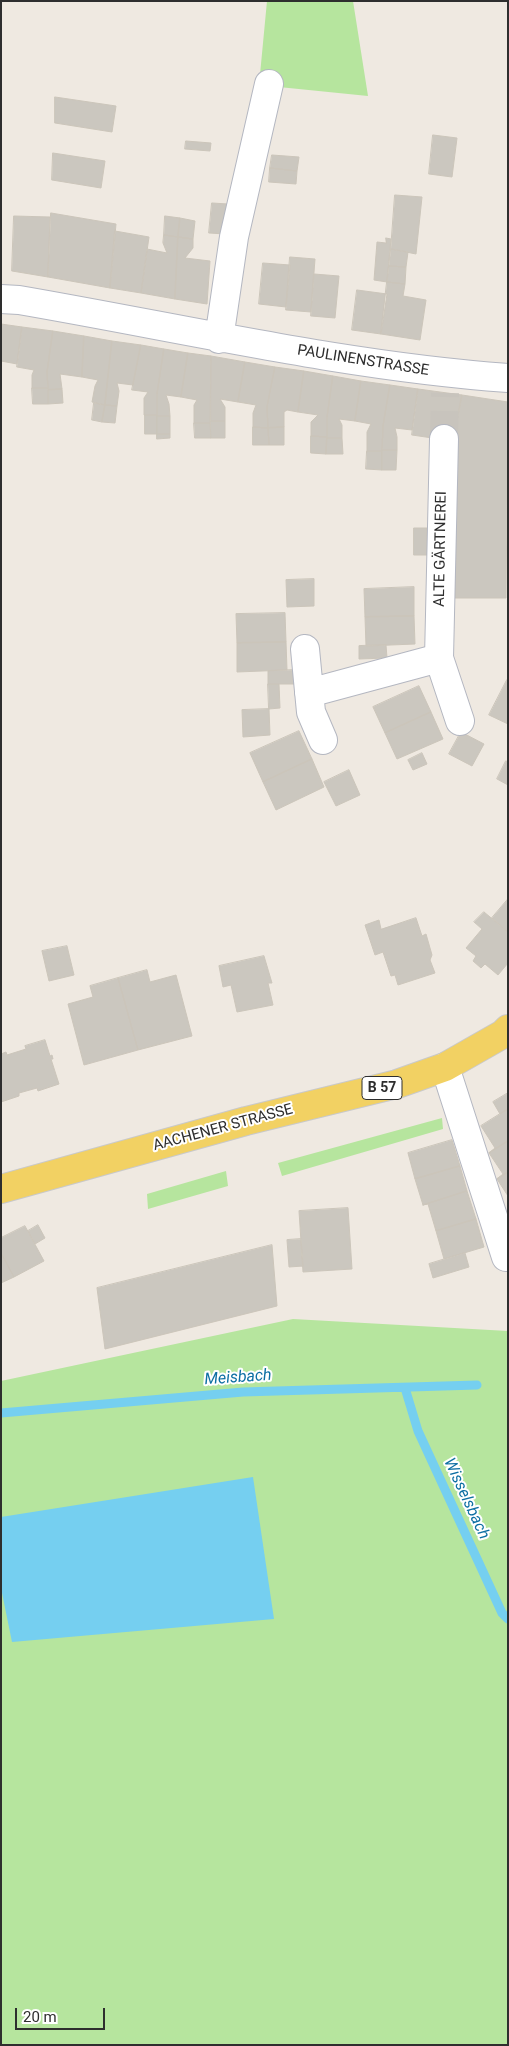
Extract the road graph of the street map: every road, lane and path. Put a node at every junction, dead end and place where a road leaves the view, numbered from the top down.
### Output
1 (269, 84) dead end
2 (1, 298) edge
3 (219, 339) junction
4 (508, 378) edge
5 (444, 439) tunnel mouth
6 (305, 649) dead end
7 (439, 658) junction
8 (309, 693) junction
9 (460, 721) dead end
10 (323, 740) dead end
11 (508, 1030) edge
12 (445, 1067) junction
13 (1, 1189) edge
14 (506, 1257) dead end

1 - 3 street
2 - 3 street, PAULINENSTRASSE
3 - 4 street, PAULINENSTRASSE
5 - 7 street, ALTE GÄRTNEREI
6 - 8 street
7 - 8 street
7 - 9 street, ALTE GÄRTNEREI
8 - 10 street
11 - 12 main road, AACHENER STRASSE / B 57
12 - 13 main road, AACHENER STRASSE / B 57
12 - 14 street

